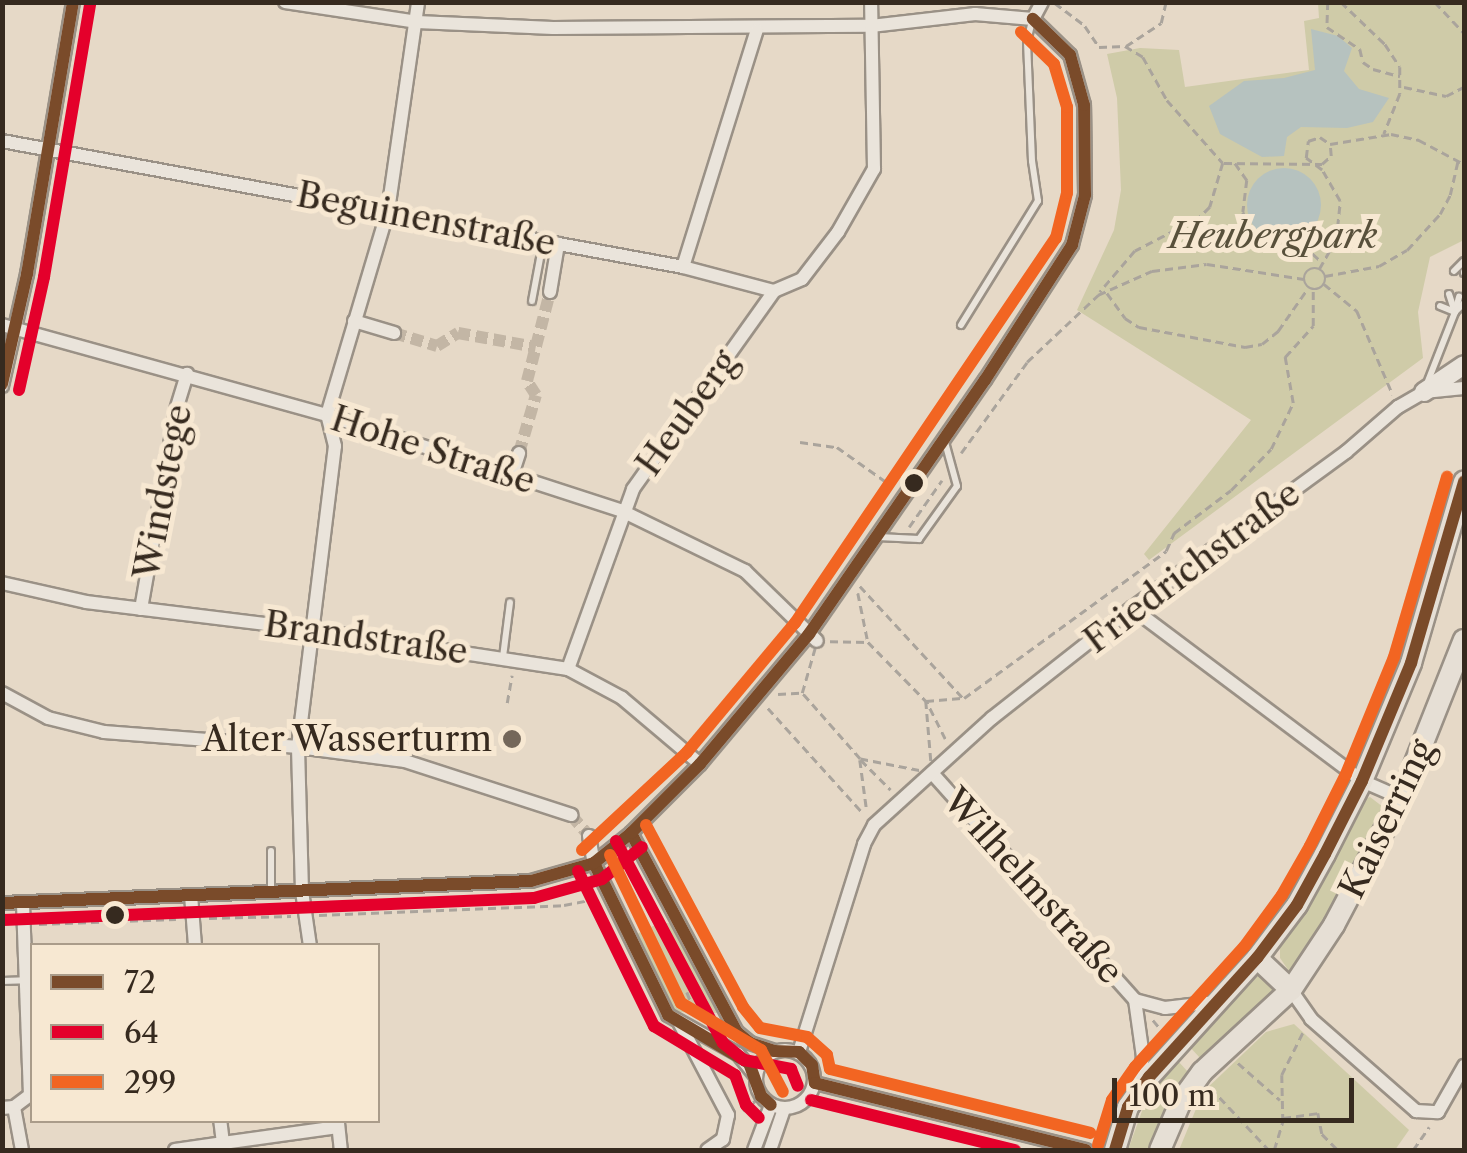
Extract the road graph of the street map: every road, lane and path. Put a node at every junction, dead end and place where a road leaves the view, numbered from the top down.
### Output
1 (73, 2) edge
2 (285, 2) edge
3 (418, 2) edge
4 (871, 2) edge
5 (1042, 2) edge
6 (1054, 2) edge
7 (1166, 2) edge
8 (1328, 2) edge
9 (1341, 2) edge
10 (1436, 2) edge
11 (1033, 19) junction
12 (416, 22) junction
13 (871, 26) junction
14 (756, 30) junction
15 (1464, 33) edge
16 (1125, 46) junction
17 (1401, 76) junction
18 (1401, 86) junction
19 (1464, 88) edge
20 (1383, 135) junction
21 (2, 141) edge
22 (1330, 144) junction
23 (48, 146) junction
24 (1458, 162) junction
25 (1223, 163) junction
26 (1235, 163) junction
27 (1310, 163) junction
28 (1464, 164) edge
29 (388, 211) junction
30 (544, 241) junction
31 (558, 244) junction
32 (1464, 261) edge
33 (1323, 263) junction
34 (683, 267) junction
35 (1319, 269) junction
36 (1454, 270) dead end
37 (1325, 276) junction
38 (1304, 278) junction
39 (1324, 284) junction
40 (1310, 289) junction
41 (1106, 291) junction
42 (550, 292) tunnel mouth
43 (774, 292) junction
44 (1448, 294) dead end
45 (1098, 295) junction
46 (1462, 300) edge
47 (532, 301) dead end
48 (1440, 306) dead end
49 (1454, 312) junction
50 (354, 321) junction
51 (961, 325) dead end
52 (9, 327) edge
53 (394, 334) tunnel mouth
54 (1028, 362) dead end
55 (1464, 365) edge
56 (186, 374) junction
57 (2, 386) edge
58 (1464, 388) edge
59 (1424, 392) junction
60 (1398, 406) junction
61 (327, 415) junction
62 (944, 439) junction
63 (800, 442) dead end
64 (519, 453) tunnel mouth
65 (512, 475) junction
66 (1464, 482) edge
67 (905, 495) junction
68 (622, 511) junction
69 (876, 537) junction
70 (2, 583) edge
71 (510, 602) dead end
72 (1132, 608) junction
73 (141, 609) junction
74 (312, 630) junction
75 (813, 637) junction
76 (1464, 640) edge
77 (868, 642) junction
78 (509, 658) junction
79 (568, 669) junction
80 (2, 693) edge
81 (802, 693) junction
82 (756, 695) junction
83 (964, 698) junction
84 (926, 701) junction
85 (507, 703) dead end
86 (298, 747) junction
87 (952, 754) junction
88 (860, 759) junction
89 (700, 764) junction
90 (932, 773) junction
91 (1362, 780) junction
92 (1401, 798) junction
93 (901, 800) junction
94 (570, 815) tunnel mouth
95 (631, 833) junction
96 (590, 836) tunnel mouth
97 (270, 851) dead end
98 (594, 863) junction
99 (648, 864) junction
100 (302, 891) junction
101 (271, 892) junction
102 (608, 894) junction
103 (191, 895) junction
104 (23, 902) junction
105 (2, 903) edge
106 (306, 915) junction
107 (192, 918) junction
108 (24, 924) junction
109 (195, 943) edge
110 (310, 943) edge
111 (1258, 958) junction
112 (29, 980) edge
113 (2, 981) edge
114 (1291, 990) junction
115 (687, 992) dead end
116 (1135, 1000) junction
117 (1216, 1002) junction
118 (697, 1015) dead end
119 (1311, 1019) junction
120 (679, 1022) junction
121 (1226, 1050) junction
122 (774, 1052) junction
123 (798, 1052) junction
124 (1464, 1066) edge
125 (1202, 1072) junction
126 (756, 1076) junction
127 (815, 1083) junction
128 (1137, 1094) junction
129 (1282, 1101) junction
130 (772, 1103) junction
131 (8, 1108) edge
132 (1438, 1112) junction
133 (728, 1115) junction
134 (1283, 1118) junction
135 (220, 1123) edge
136 (338, 1124) edge
137 (223, 1144) junction
138 (22, 1150) edge
139 (174, 1150) edge
140 (341, 1150) edge
141 (707, 1150) edge
142 (754, 1150) edge
143 (770, 1150) edge
144 (1086, 1150) edge
145 (1115, 1150) edge
146 (1160, 1150) edge
147 (1272, 1150) edge
148 (1338, 1150) edge
149 (1413, 1150) edge

1 - 23 street
2 - 12 street
3 - 12 street
4 - 13 street
5 - 11 street
6 - 16 path
7 - 16 path
8 - 17 path
9 - 17 path
10 - 15 path
11 - 13 street
11 - 51 lane
11 - 62 street
12 - 14 street
12 - 29 street
13 - 14 street
13 - 43 street
14 - 34 street
16 - 25 path
17 - 18 path
18 - 19 path
18 - 20 path
20 - 22 path
20 - 24 path
21 - 23 street, Beguinenstraße
22 - 27 path
22 - 27 path
23 - 29 street, Beguinenstraße
23 - 52 street
24 - 28 path
24 - 37 path
25 - 26 path
25 - 45 path
26 - 27 path
26 - 33 path
27 - 33 path
29 - 30 street, Beguinenstraße
29 - 50 street
30 - 31 street, Beguinenstraße
30 - 47 lane
31 - 34 street, Beguinenstraße
31 - 42 street
32 - 36 lane
33 - 35 path
34 - 43 street, Beguinenstraße
35 - 37 path
35 - 38 path
37 - 39 path
38 - 40 path
38 - 41 path
39 - 40 path
39 - 60 path
40 - 41 path
40 - 83 path
41 - 45 path
43 - 68 street, Heuberg
44 - 49 lane
45 - 54 path
46 - 49 lane
48 - 49 lane
49 - 59 lane
50 - 53 street
50 - 61 street
52 - 56 street, Hohe Straße
52 - 57 street
55 - 59 main road
56 - 61 street, Hohe Straße
56 - 73 street, Windstege
58 - 59 street, Friedrichstraße
59 - 60 street, Friedrichstraße
60 - 72 street, Friedrichstraße
61 - 65 street, Hohe Straße
61 - 74 street
62 - 67 street
62 - 69 lane
63 - 67 path
64 - 65 street
65 - 68 street, Hohe Straße
66 - 91 main road, Kaiserring
67 - 69 street
68 - 75 street, Hohe Straße
68 - 79 street, Heuberg
69 - 75 street
70 - 73 street, Brandstraße
71 - 78 lane
72 - 87 street, Friedrichstraße
72 - 91 street
73 - 74 street, Brandstraße
74 - 78 street, Brandstraße
74 - 86 street
75 - 77 path
75 - 81 path
75 - 82 street
76 - 92 main road, Kaiserring
77 - 83 path
77 - 84 path
78 - 79 street, Brandstraße
78 - 85 path
79 - 89 street, Brandstraße
80 - 86 street
81 - 82 path
81 - 88 path
82 - 88 path
82 - 89 street
83 - 84 path
84 - 87 path
84 - 90 path
86 - 94 street
86 - 100 street
87 - 90 street, Friedrichstraße
88 - 90 path
88 - 93 path
89 - 95 street
90 - 93 street, Friedrichstraße
90 - 116 street, Wilhelmstraße
91 - 92 street
91 - 111 main road, Kaiserring
92 - 114 main road, Kaiserring
93 - 123 street, Friedrichstraße
95 - 98 street
95 - 99 street
96 - 98 street
97 - 101 lane
98 - 100 street
98 - 102 street
99 - 102 path
99 - 122 street
100 - 101 street
100 - 106 street
101 - 103 street
102 - 106 path
102 - 120 street
103 - 104 street
103 - 107 street
104 - 105 street
104 - 108 street
106 - 107 path
106 - 110 street
107 - 108 path
107 - 109 street
108 - 112 street
111 - 114 main road
111 - 117 main road, Kaiserring
112 - 113 lane
112 - 131 street
114 - 119 street
114 - 121 main road, Kaiserring
115 - 118 path
116 - 117 street, Wilhelmstraße
116 - 128 street, Wilhelmstraße
117 - 128 main road, Kaiserring
119 - 129 path
119 - 132 street
120 - 126 street
120 - 133 street
121 - 125 main road, Kaiserring
121 - 129 path
122 - 123 street
122 - 126 street
123 - 127 street
124 - 132 street
125 - 146 main road, Kaiserring
125 - 147 path
126 - 130 street
127 - 130 street
127 - 144 street
128 - 145 main road, Kaiserring
129 - 134 path
130 - 133 path
130 - 142 street
130 - 143 street
131 - 138 street
132 - 149 path
133 - 141 street
134 - 147 path
134 - 148 path
135 - 137 street
136 - 137 street
136 - 140 street
137 - 139 street

